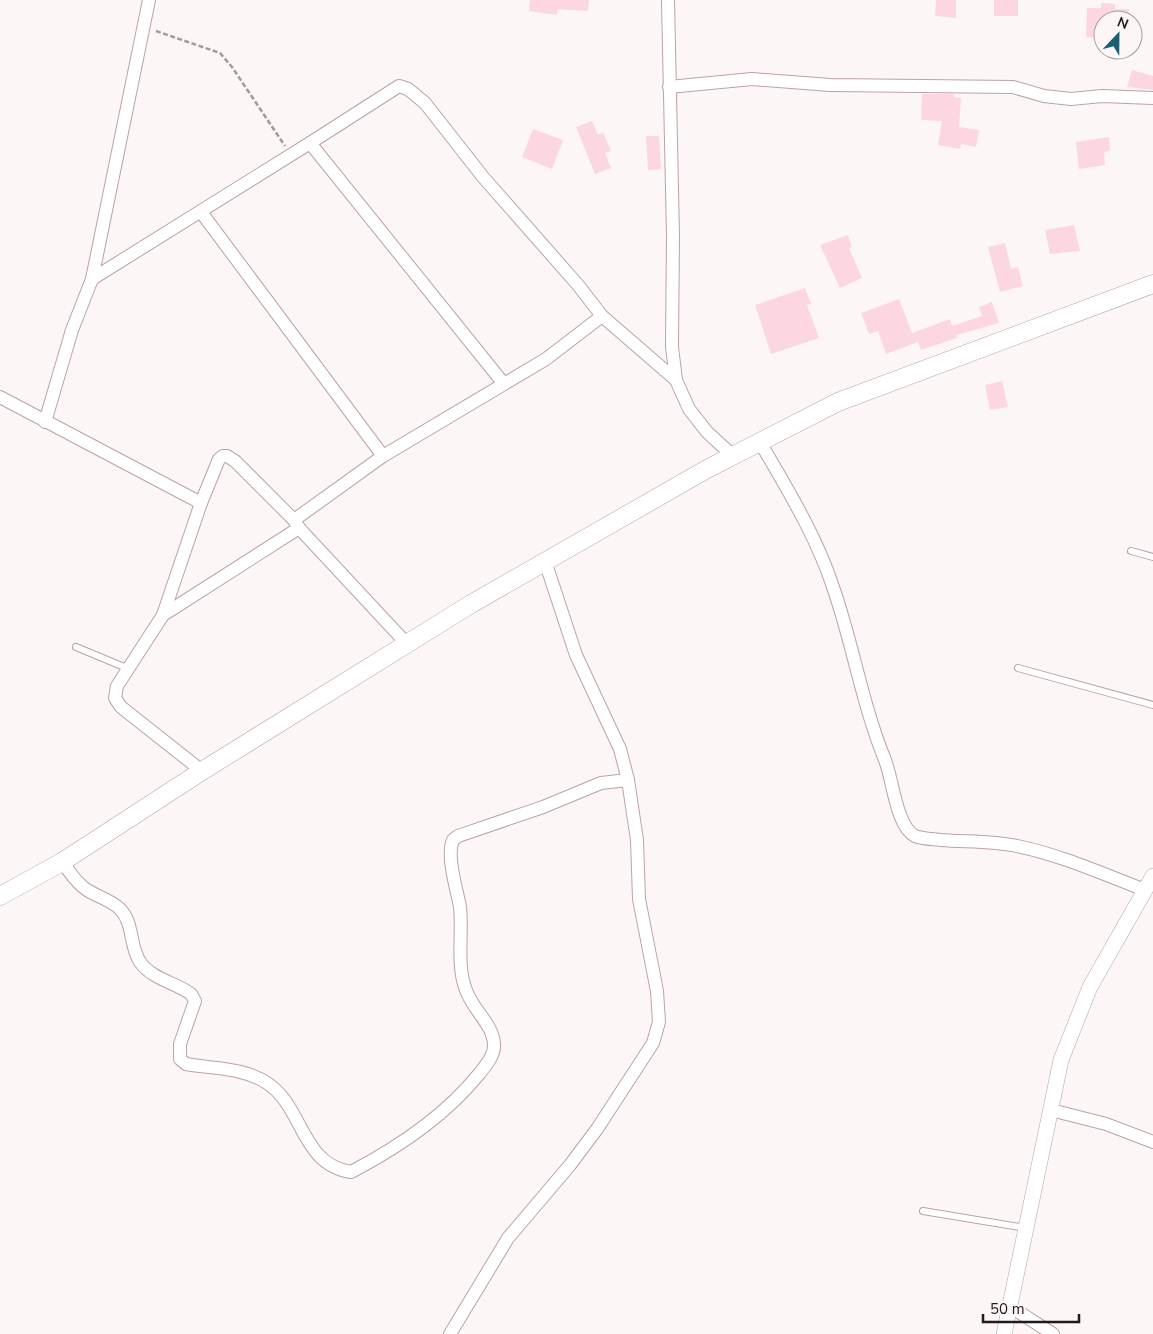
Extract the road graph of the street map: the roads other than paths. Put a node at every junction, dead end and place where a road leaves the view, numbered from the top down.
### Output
1 (149, 0) edge
2 (668, 0) edge
3 (669, 87) junction
4 (1153, 98) edge
5 (310, 143) junction
6 (201, 212) junction
7 (92, 279) junction
8 (1153, 284) edge
9 (602, 316) junction
10 (676, 380) junction
11 (504, 384) junction
12 (0, 397) edge
13 (45, 422) junction
14 (760, 442) junction
15 (383, 456) junction
16 (733, 456) junction
17 (201, 503) junction
18 (297, 524) junction
19 (1131, 551) dead end
20 (1153, 557) edge
21 (545, 562) junction
22 (164, 615) junction
23 (407, 644) junction
24 (76, 647) dead end
25 (1018, 668) dead end
26 (129, 669) junction
27 (1153, 705) edge
28 (202, 771) junction
29 (628, 780) junction
30 (62, 862) junction
31 (1150, 884) edge
32 (0, 896) edge
33 (1051, 1110) junction
34 (1153, 1142) edge
35 (923, 1211) dead end
36 (1027, 1228) junction
37 (1011, 1307) junction
38 (450, 1334) edge
39 (1004, 1334) edge
40 (1053, 1334) edge

1 - 7 street
2 - 3 street
3 - 4 street
3 - 10 street
5 - 6 street
5 - 9 street
5 - 11 street
6 - 7 street
6 - 15 street
7 - 13 street
8 - 14 main road
9 - 10 street
9 - 11 street
10 - 16 street
11 - 15 street
12 - 13 street
13 - 17 street
14 - 16 main road
14 - 31 street
15 - 18 street
16 - 21 main road
17 - 18 street
17 - 22 street
18 - 22 street
18 - 23 street
19 - 20 lane
21 - 23 main road
21 - 29 street
22 - 26 street
23 - 28 main road
24 - 26 lane
25 - 27 lane
26 - 28 street
28 - 30 main road
29 - 30 street
29 - 38 street
30 - 32 main road
31 - 33 street
33 - 34 street
33 - 36 street
35 - 36 lane
36 - 37 street
37 - 39 street
37 - 40 street

